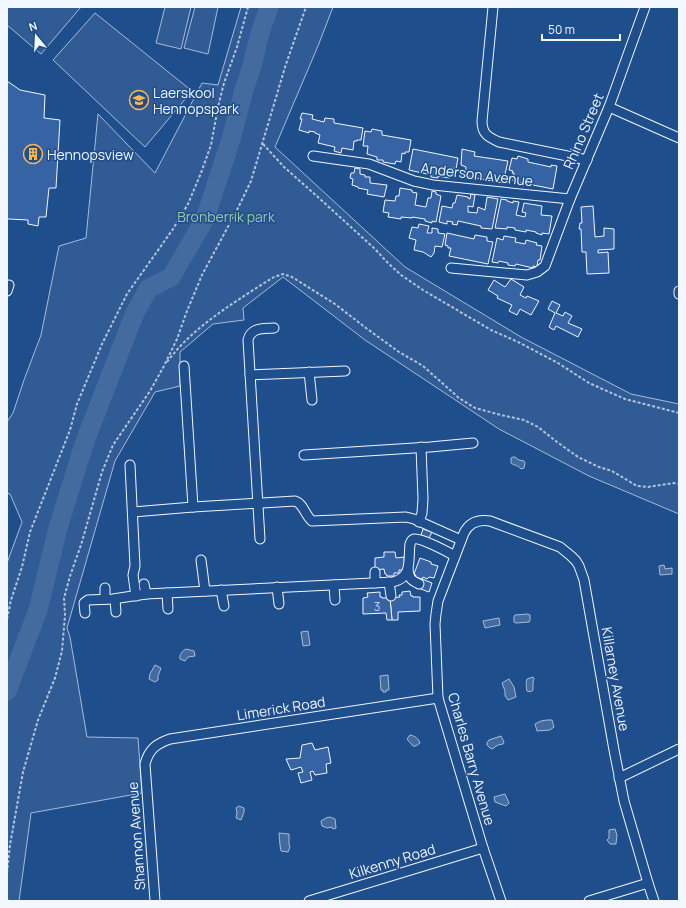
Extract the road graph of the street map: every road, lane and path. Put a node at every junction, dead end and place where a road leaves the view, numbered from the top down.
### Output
1 (248, 7) edge
2 (306, 7) edge
3 (493, 7) edge
4 (645, 7) edge
5 (609, 107) junction
6 (679, 138) edge
7 (263, 144) junction
8 (313, 156) dead end
9 (587, 160) junction
10 (570, 199) junction
11 (451, 268) dead end
12 (274, 328) dead end
13 (164, 366) junction
14 (184, 366) dead end
15 (345, 371) dead end
16 (309, 372) junction
17 (250, 375) junction
18 (312, 400) dead end
19 (679, 413) edge
20 (473, 443) dead end
21 (421, 447) junction
22 (304, 456) dead end
23 (130, 465) dead end
24 (679, 484) edge
25 (258, 503) junction
26 (193, 507) junction
27 (133, 512) junction
28 (416, 520) junction
29 (485, 520) joint
30 (414, 530) dead end
31 (260, 539) dead end
32 (461, 540) junction
33 (411, 541) junction
34 (455, 556) junction
35 (201, 560) dead end
36 (408, 570) junction
37 (375, 572) dead end
38 (319, 576) dead end
39 (264, 578) dead end
40 (389, 582) junction
41 (375, 583) junction
42 (144, 584) dead end
43 (419, 584) dead end
44 (320, 585) junction
45 (334, 585) junction
46 (277, 587) junction
47 (105, 588) dead end
48 (213, 588) junction
49 (265, 588) junction
50 (167, 593) junction
51 (146, 594) junction
52 (136, 596) junction
53 (390, 596) dead end
54 (105, 599) junction
55 (115, 599) junction
56 (335, 600) dead end
57 (279, 604) dead end
58 (224, 606) dead end
59 (168, 608) dead end
60 (116, 612) dead end
61 (85, 613) dead end
62 (7, 619) edge
63 (438, 698) junction
64 (679, 749) edge
65 (145, 769) joint
66 (619, 778) junction
67 (483, 848) junction
68 (7, 873) edge
69 (648, 883) junction
70 (155, 901) edge
71 (309, 901) edge
72 (501, 901) edge
73 (589, 901) edge
74 (654, 901) edge

1 - 62 path
2 - 7 path
3 - 9 street
4 - 5 street, Rhino Street
5 - 6 street
5 - 9 street, Rhino Street
7 - 13 path
7 - 19 path
8 - 10 street, Anderson Avenue
9 - 10 street, Rhino Street
10 - 11 street, Rhino Street
12 - 17 street
13 - 24 path
13 - 68 path
14 - 26 street
15 - 16 street
16 - 17 street
16 - 18 street
17 - 25 street
20 - 21 street
21 - 22 street
21 - 28 street
23 - 27 street
25 - 26 street
25 - 28 street
25 - 31 street
26 - 27 street
27 - 52 street
28 - 32 street
29 - 32 street, Charles Barry Avenue
29 - 66 street, Killarney Avenue
30 - 33 street
32 - 34 street, Charles Barry Avenue
33 - 34 street
33 - 36 street
34 - 63 street, Charles Barry Avenue
35 - 48 street
36 - 40 street
36 - 43 street
37 - 41 street
38 - 44 street
39 - 49 street
40 - 41 street
40 - 53 street
41 - 45 street
42 - 51 street
44 - 45 street
44 - 46 street
45 - 56 street
46 - 49 street
46 - 57 street
47 - 54 street
48 - 49 street
48 - 50 street
48 - 58 street
50 - 51 street
50 - 59 street
51 - 52 street
52 - 55 street
54 - 55 street
54 - 61 street
55 - 60 street
63 - 65 street, Limerick Road
63 - 67 street, Charles Barry Avenue
64 - 66 street
65 - 70 street, Shannon Avenue
66 - 69 street, Killarney Avenue
67 - 71 street, Kilkenny Road
67 - 72 street, Charles Barry Avenue
69 - 73 street
69 - 74 street, Killarney Avenue

